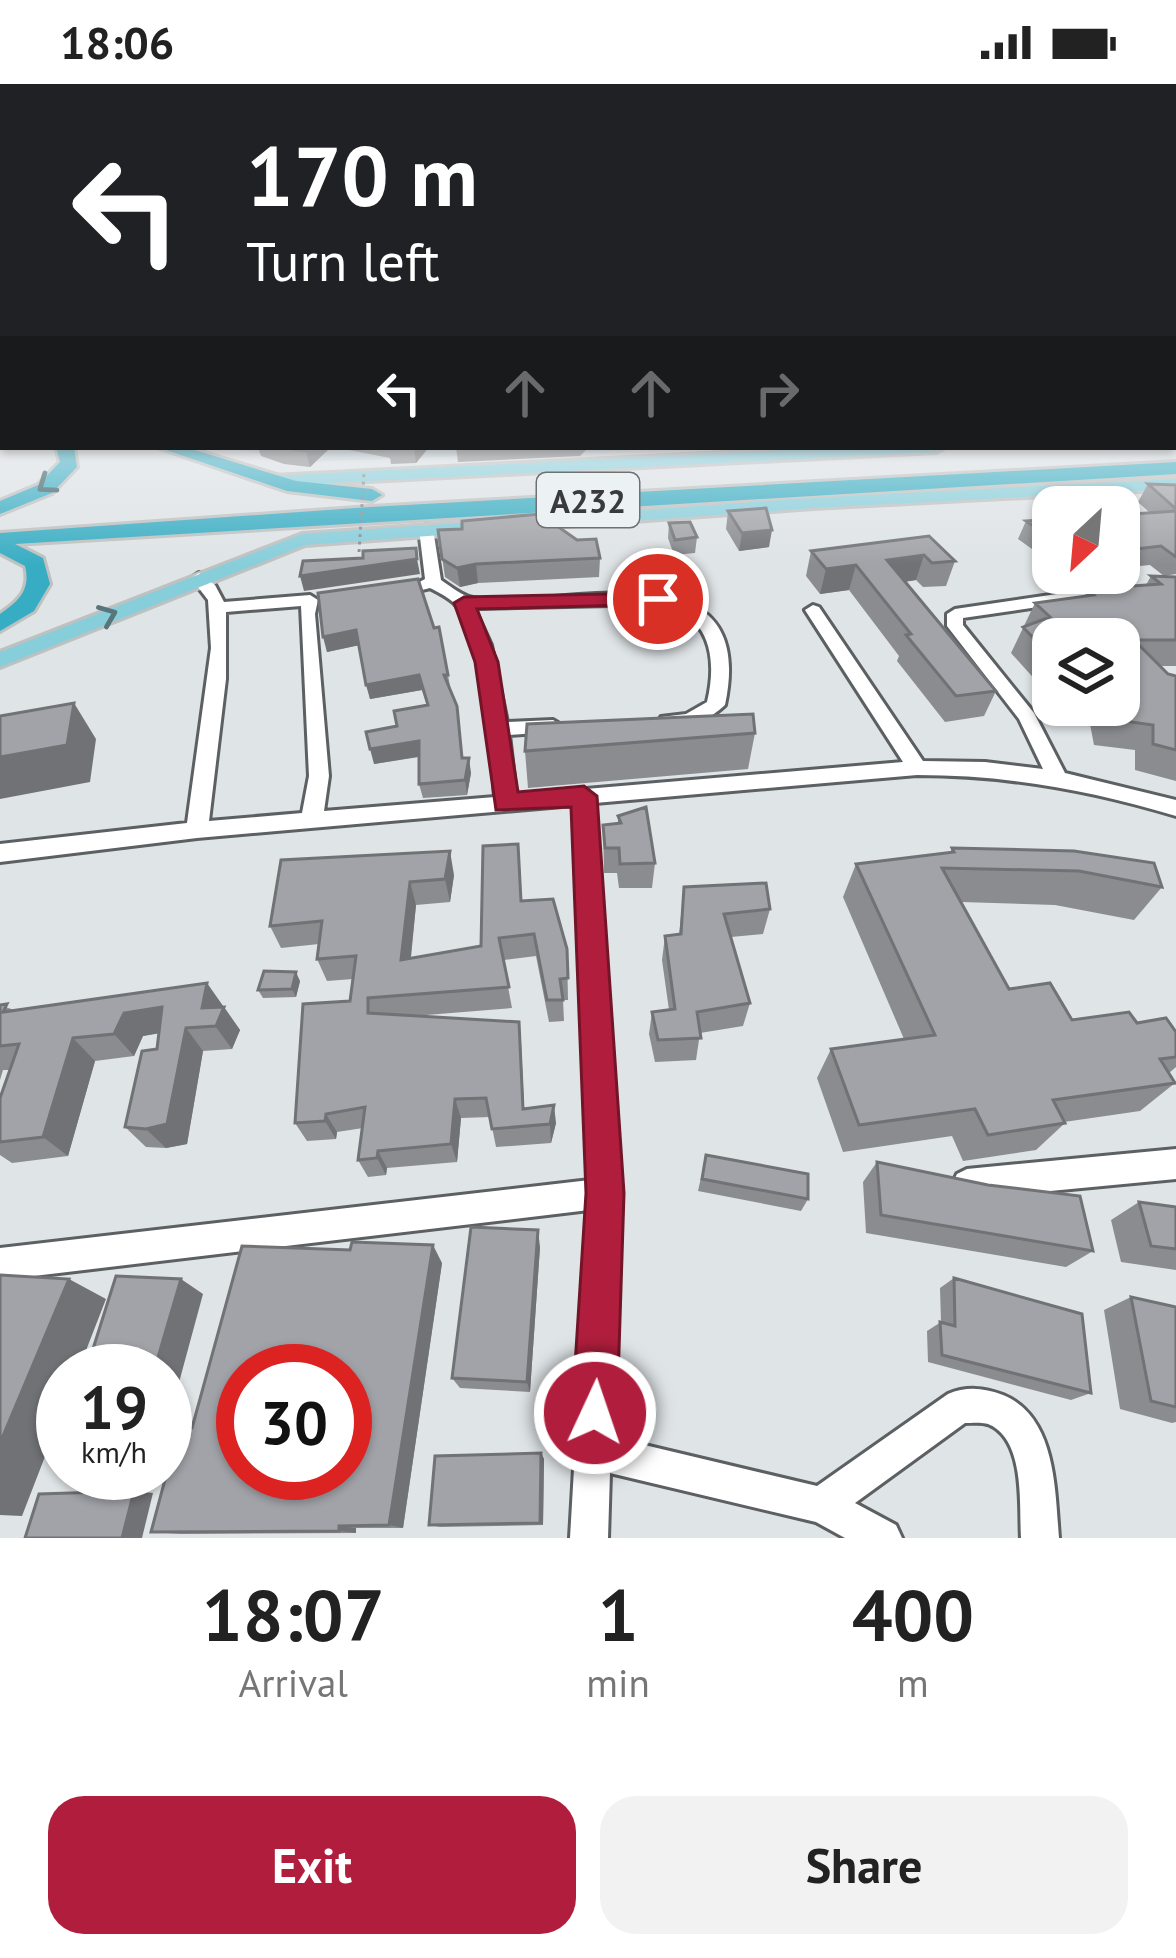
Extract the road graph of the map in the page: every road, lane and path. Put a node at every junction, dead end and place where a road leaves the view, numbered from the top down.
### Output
1 (66, 450) edge
2 (175, 450) edge
3 (897, 450) edge
4 (1176, 452) edge
5 (1176, 468) edge
6 (364, 473) dead end
7 (1176, 484) edge
8 (380, 489) junction
9 (782, 497) junction
10 (0, 508) edge
11 (0, 519) edge
12 (425, 529) junction
13 (0, 542) edge
14 (359, 552) edge
15 (199, 578) junction
16 (433, 583) junction
17 (403, 587) edge
18 (1106, 594) edge
19 (334, 597) edge
20 (310, 600) junction
21 (464, 603) junction
22 (218, 608) junction
23 (813, 610) dead end
24 (0, 624) edge
25 (0, 660) edge
26 (642, 722) edge
27 (571, 725) edge
28 (500, 729) junction
29 (917, 768) junction
30 (1058, 776) junction
31 (584, 796) junction
32 (506, 802) junction
33 (1176, 808) edge
34 (312, 819) junction
35 (197, 830) junction
36 (0, 853) edge
37 (1176, 1164) edge
38 (967, 1184) edge
39 (605, 1193) junction
40 (0, 1264) edge
41 (593, 1451) junction
42 (820, 1504) junction
43 (589, 1538) edge
44 (883, 1538) edge
45 (1040, 1538) edge

1 -> 10 highway
2 - 8 highway
3 - 8 main road
4 - 8 highway, A232
5 - 9 highway, A232
6 - 14 path, bridge
7 - 9 main road
8 - 11 highway, A232
9 - 12 main road
9 - 13 highway, A232
12 - 15 main road
12 - 16 street
13 - 24 highway
15 - 22 street
25 -> 15 main road
16 - 17 street
16 - 21 street
18 - 30 street
19 - 20 street
20 - 22 street
20 - 34 street
21 - 26 street
21 - 28 street
22 - 35 street
23 - 29 street
27 - 28 street
28 - 32 street
29 - 30 street
29 - 31 street
30 - 33 street
31 - 32 street
31 - 39 street
32 - 34 street
34 - 35 street
35 - 36 street
37 - 38 street
39 - 40 street
39 - 41 street
41 - 42 street
41 - 43 street
42 - 44 street
42 - 45 street

